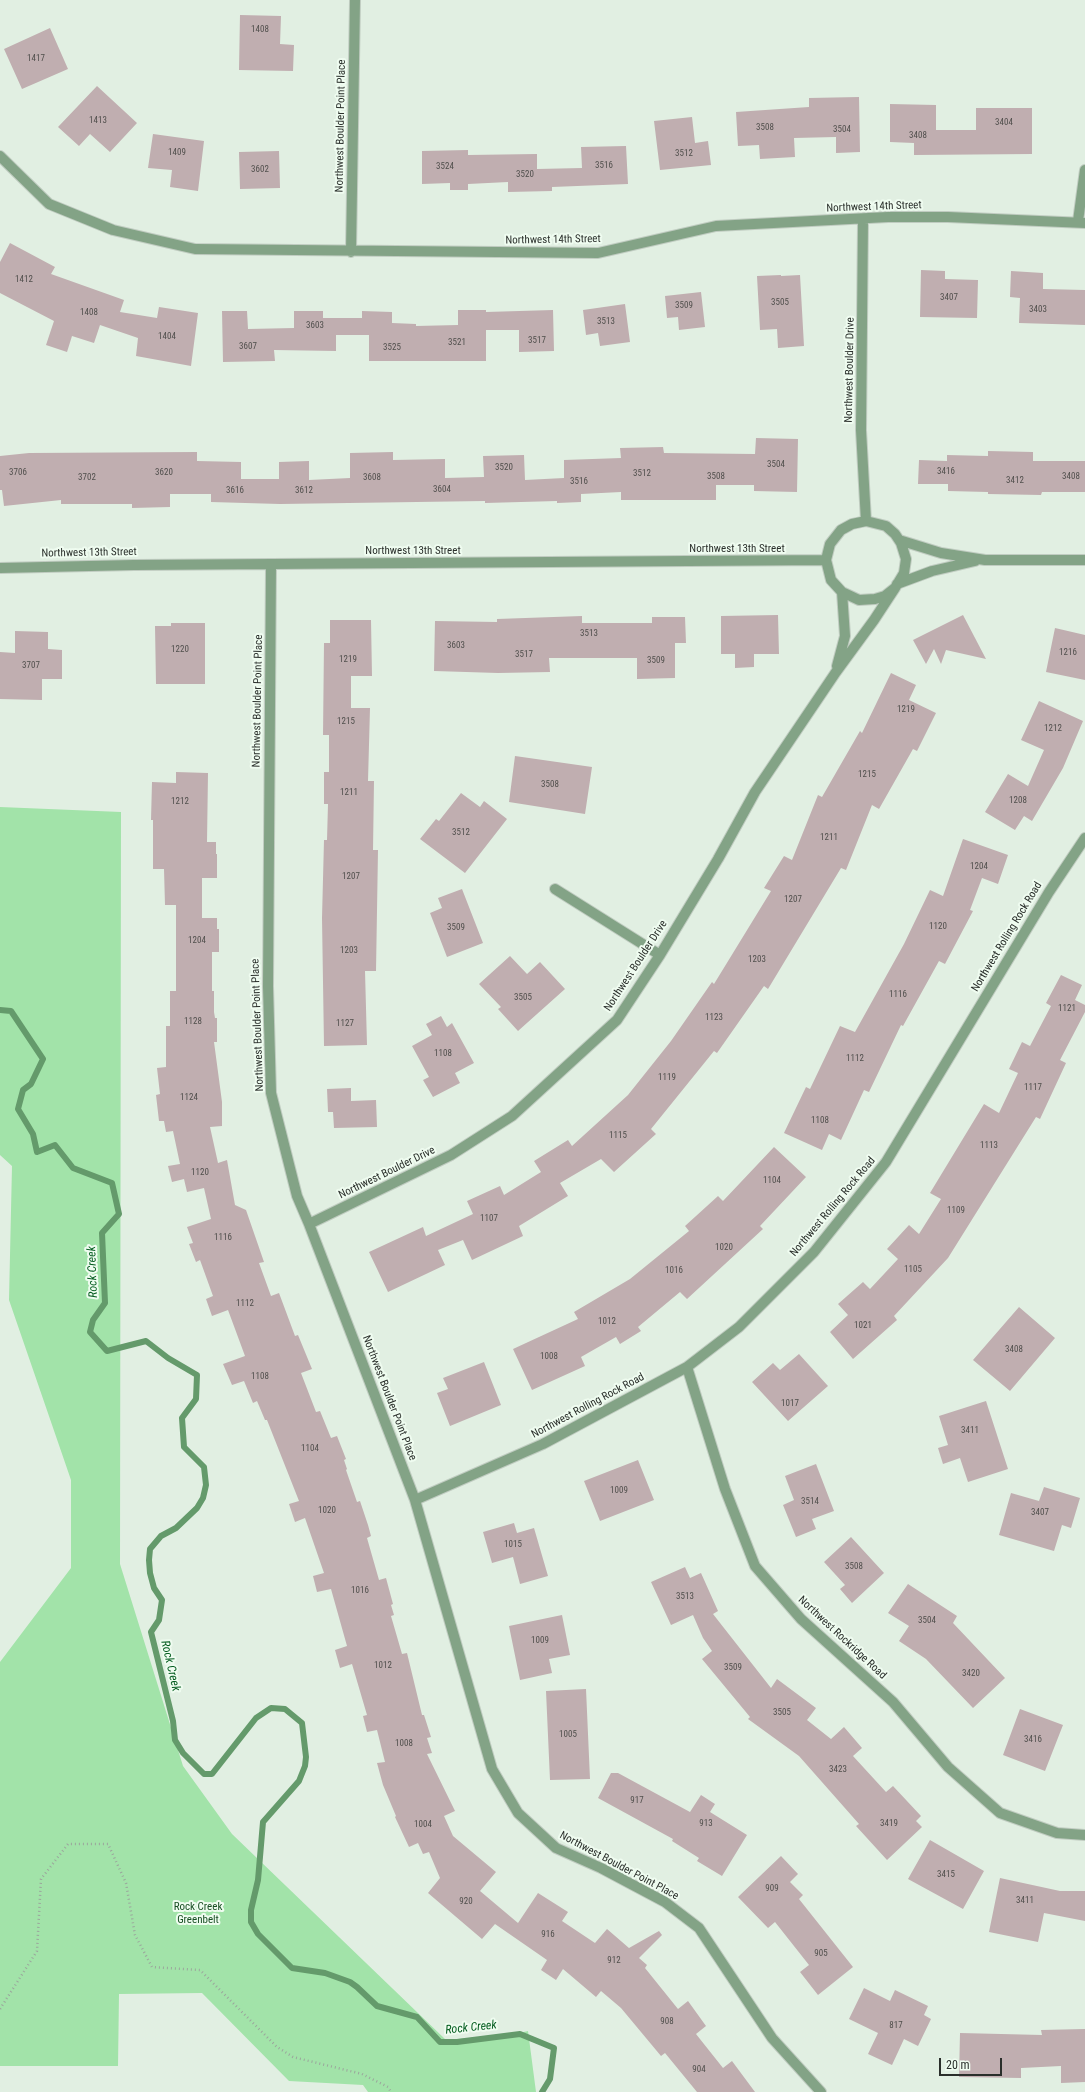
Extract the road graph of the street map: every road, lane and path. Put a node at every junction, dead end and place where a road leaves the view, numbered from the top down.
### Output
1 (355, 0) edge
2 (0, 156) edge
3 (1085, 170) edge
4 (863, 219) junction
5 (1082, 222) edge
6 (351, 252) junction
7 (866, 521) junction
8 (899, 540) junction
9 (826, 560) junction
10 (985, 560) junction
11 (1085, 560) edge
12 (271, 564) junction
13 (0, 568) edge
14 (896, 586) junction
15 (842, 592) junction
16 (836, 672) junction
17 (1085, 838) edge
18 (555, 889) dead end
19 (660, 955) junction
20 (309, 1224) junction
21 (687, 1367) junction
22 (415, 1500) junction
23 (1085, 1835) edge
24 (0, 2009) edge
25 (391, 2092) edge
26 (821, 2092) edge

1 - 6 street, Northwest Boulder Point Place
2 - 6 street, Northwest 14th Street
3 - 5 street
4 - 5 street, Northwest 14th Street
4 - 6 street, Northwest 14th Street
4 - 7 street, Northwest Boulder Drive
7 - 8 street
7 - 9 street
8 - 10 street
8 - 14 street
9 - 12 street, Northwest 13th Street
9 - 15 street
10 - 11 street
10 - 14 street
12 - 13 street, Northwest 13th Street
12 - 20 street, Northwest Boulder Point Place
14 - 15 street
14 - 16 street, Northwest Boulder Drive
15 - 16 street, Northwest Boulder Drive
16 - 19 street, Northwest Boulder Drive
17 - 21 street, Northwest Rolling Rock Road
18 - 19 street
19 - 20 street, Northwest Boulder Drive
20 - 22 street, Northwest Boulder Point Place
21 - 22 street, Northwest Rolling Rock Road
21 - 23 street, Northwest Rockridge Road
22 - 26 street, Northwest Boulder Point Place
24 - 25 path

